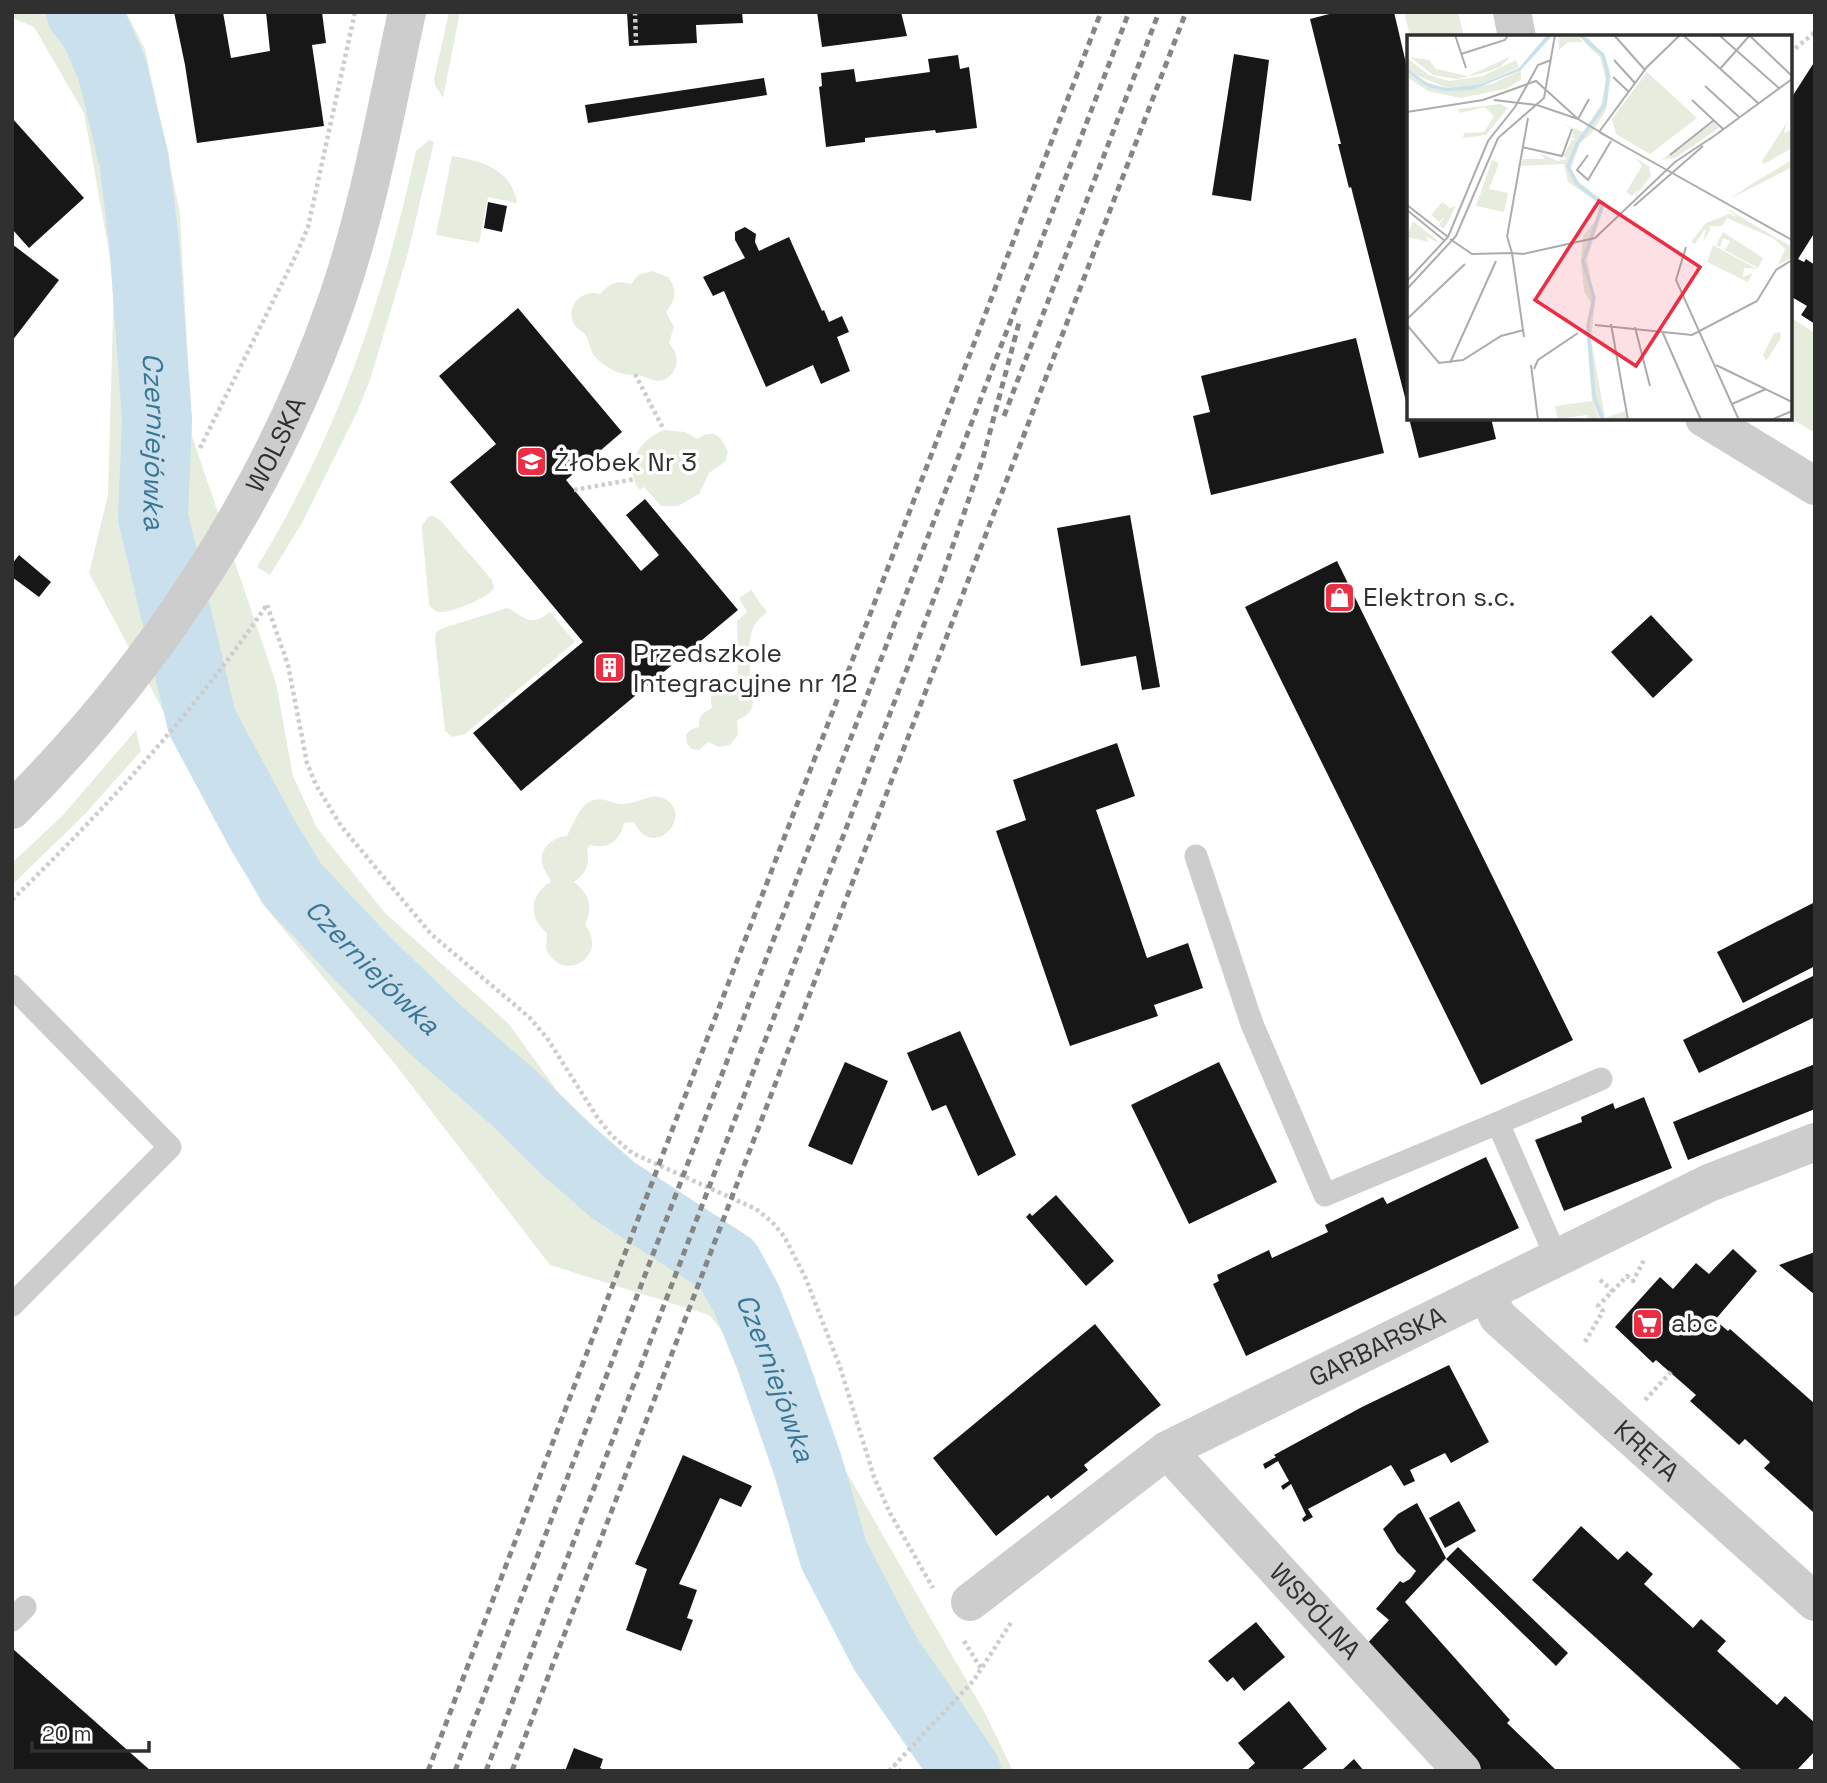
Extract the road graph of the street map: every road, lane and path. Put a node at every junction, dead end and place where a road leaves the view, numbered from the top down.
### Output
1 (355, 12) edge
2 (407, 12) edge
3 (635, 12) edge
4 (1512, 12) edge
5 (1815, 32) edge
6 (1517, 35) edge
7 (636, 43) dead end
8 (1792, 51) edge
9 (635, 374) dead end
10 (1707, 420) edge
11 (664, 430) dead end
12 (200, 448) dead end
13 (635, 480) dead end
14 (1815, 486) edge
15 (574, 490) dead end
16 (12, 810) edge
17 (1196, 856) dead end
18 (12, 900) edge
19 (12, 986) edge
20 (1601, 1079) dead end
21 (1498, 1123) junction
22 (1815, 1142) edge
23 (1647, 1253) dead end
24 (1557, 1259) junction
25 (1486, 1294) junction
26 (12, 1306) edge
27 (1584, 1343) dead end
28 (1671, 1372) dead end
29 (1649, 1395) dead end
30 (1167, 1450) junction
31 (1815, 1602) edge
32 (957, 1611) junction
33 (894, 1764) junction
34 (889, 1771) edge
35 (900, 1771) edge
36 (1462, 1771) edge

1 - 12 path
2 - 16 street, WOLSKA
3 - 7 path
4 - 6 street
5 - 8 path
9 - 11 path
10 - 14 street
13 - 15 path
17 - 21 lane
18 - 32 path
19 - 26 lane
20 - 21 lane
21 - 24 lane
22 - 24 street, GARBARSKA
23 - 27 path
24 - 25 street, GARBARSKA
25 - 30 street, GARBARSKA
25 - 31 street, KRĘTA
28 - 29 path
30 - 32 street, GARBARSKA
30 - 36 street, WSPÓLNA
32 - 33 path
33 - 34 path
33 - 35 path

